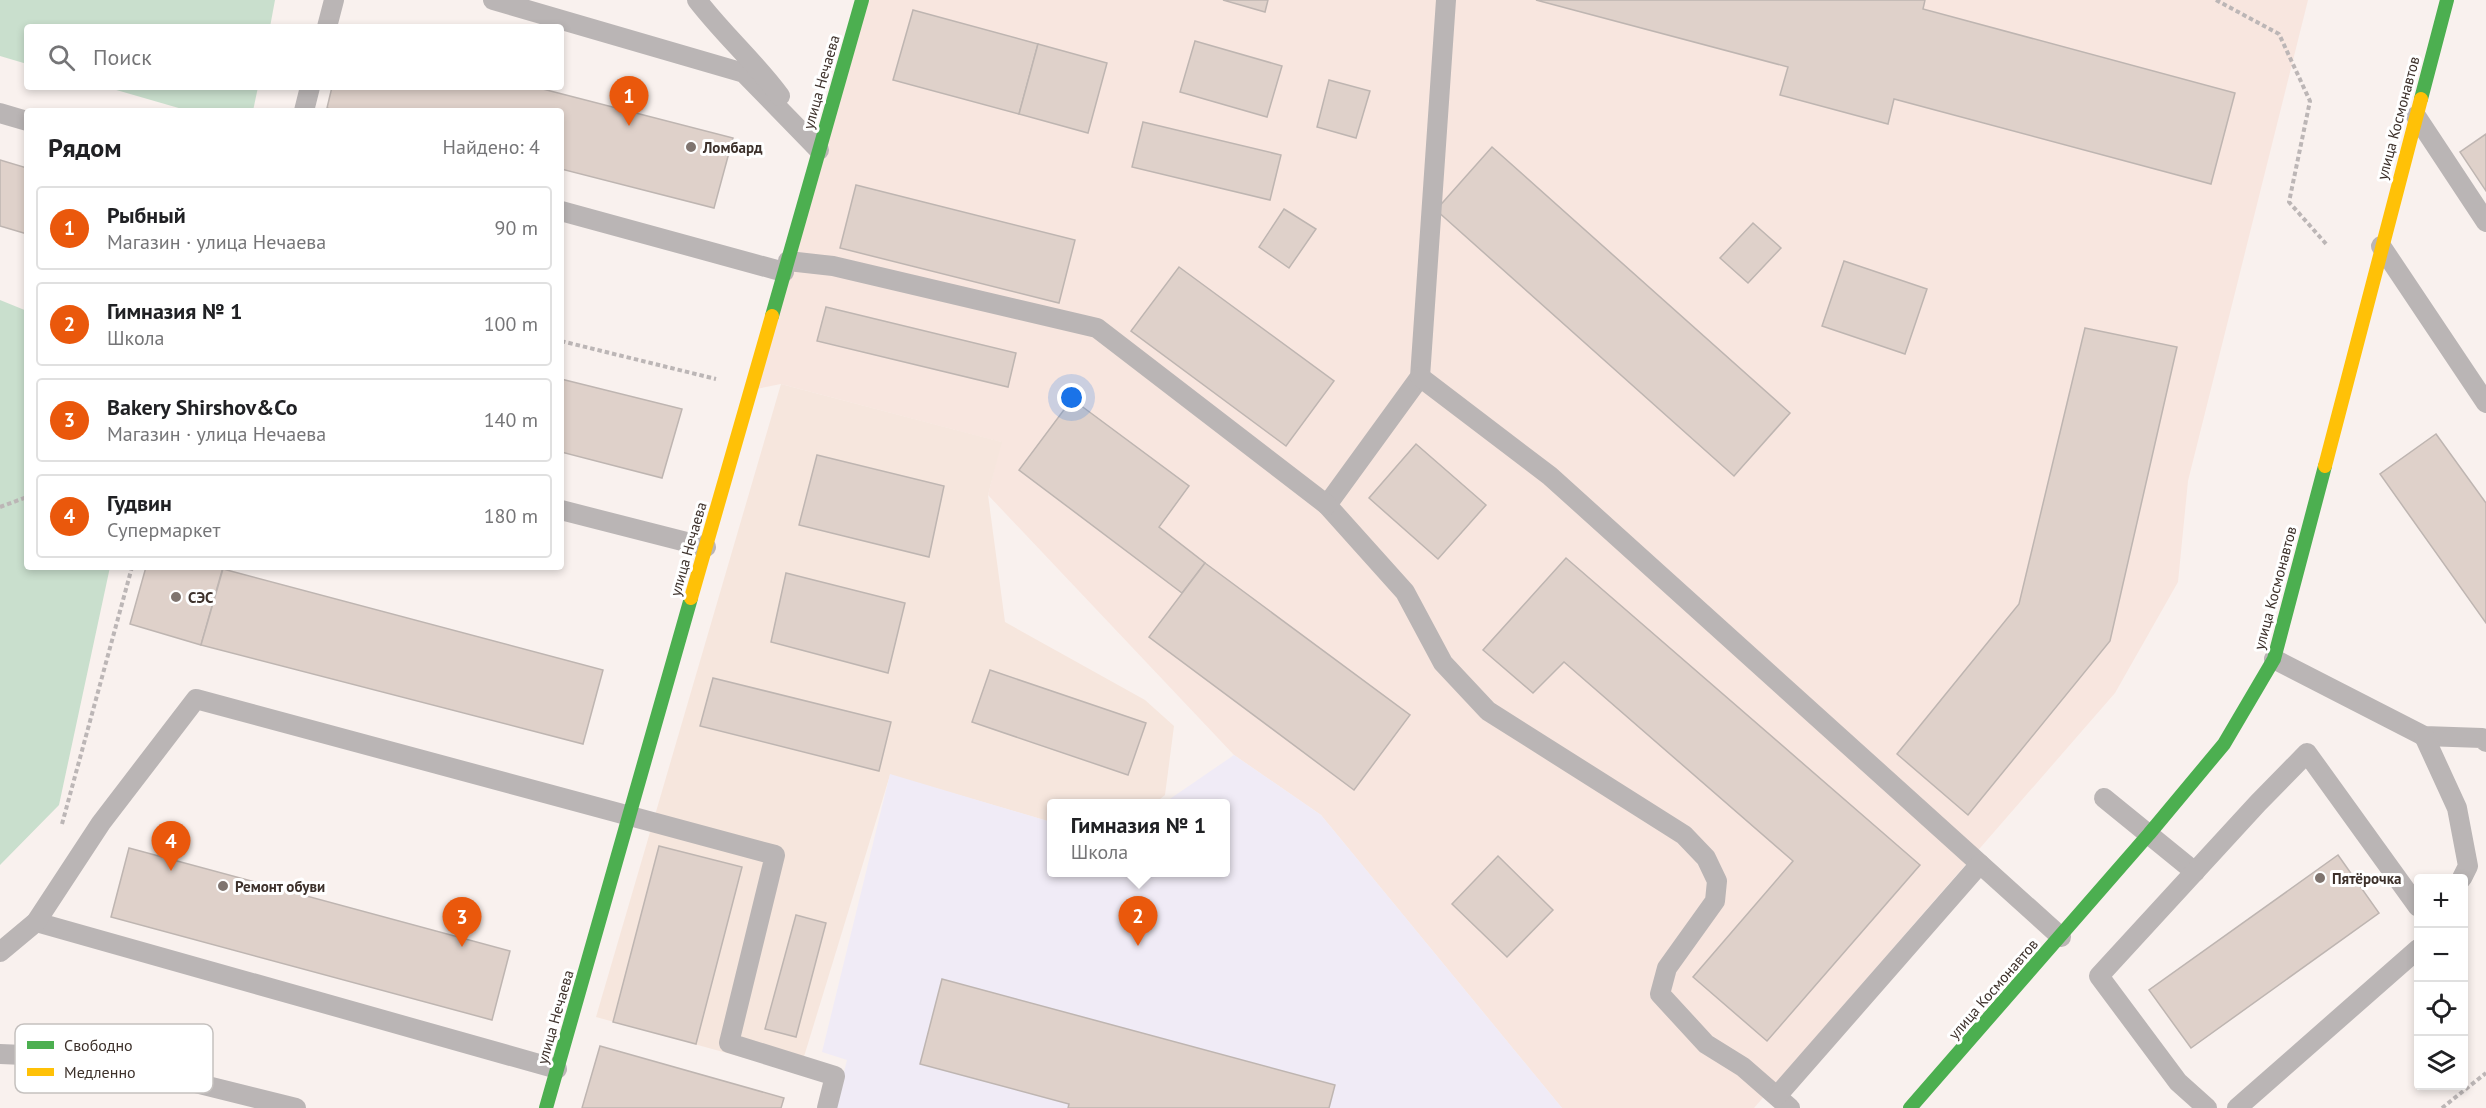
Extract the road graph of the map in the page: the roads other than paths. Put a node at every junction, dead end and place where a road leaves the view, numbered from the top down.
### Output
1 (334, 0) edge
2 (493, 0) edge
3 (697, 0) edge
4 (862, 0) edge
5 (1446, 0) edge
6 (2446, 0) edge
7 (328, 24) edge
8 (309, 90) edge
9 (304, 108) edge
10 (0, 113) edge
11 (2416, 116) junction
12 (24, 120) edge
13 (819, 150) junction
14 (564, 212) edge
15 (2486, 222) edge
16 (2381, 246) junction
17 (786, 266) junction
18 (1420, 377) junction
19 (2486, 403) edge
20 (1327, 505) junction
21 (564, 511) edge
22 (706, 547) junction
23 (2274, 659) junction
24 (2424, 736) junction
25 (2486, 742) edge
26 (2104, 798) dead end
27 (629, 815) junction
28 (2149, 834) junction
29 (1980, 864) junction
30 (2195, 872) junction
31 (2464, 874) edge
32 (2414, 901) edge
33 (36, 922) junction
34 (2061, 937) junction
35 (0, 952) edge
36 (2414, 953) edge
37 (0, 1054) edge
38 (15, 1055) edge
39 (557, 1068) junction
40 (213, 1087) edge
41 (1784, 1102) edge
42 (296, 1108) edge
43 (546, 1108) edge
44 (826, 1108) edge
45 (1910, 1108) edge
46 (2207, 1108) edge
47 (2237, 1108) edge

1 - 7 lane
2 - 13 lane
3 - 13 lane
4 - 13 street, улица Нечаева
5 - 18 lane
6 - 11 street, улица Космонавтов
8 - 9 lane
10 - 12 lane
11 - 15 lane
11 - 16 street, улица Космонавтов
13 - 17 street, улица Нечаева
14 - 17 lane
16 - 19 lane
16 - 23 street, улица Космонавтов
17 - 20 lane
17 - 22 street, улица Нечаева
18 - 20 lane
18 - 29 lane
20 - 41 lane
21 - 22 lane
22 - 27 street, улица Нечаева
23 - 24 lane
23 - 28 street, улица Космонавтов
24 - 25 lane
24 - 31 lane
26 - 28 lane
27 - 33 lane
27 - 39 street, улица Нечаева
27 - 44 lane
28 - 30 lane
28 - 34 street, улица Космонавтов
29 - 34 lane
29 - 41 lane
30 - 32 lane
30 - 46 lane
33 - 35 lane
33 - 39 lane
34 - 45 street, улица Космонавтов
36 - 47 lane
37 - 38 lane
39 - 43 street, улица Нечаева
40 - 42 lane

